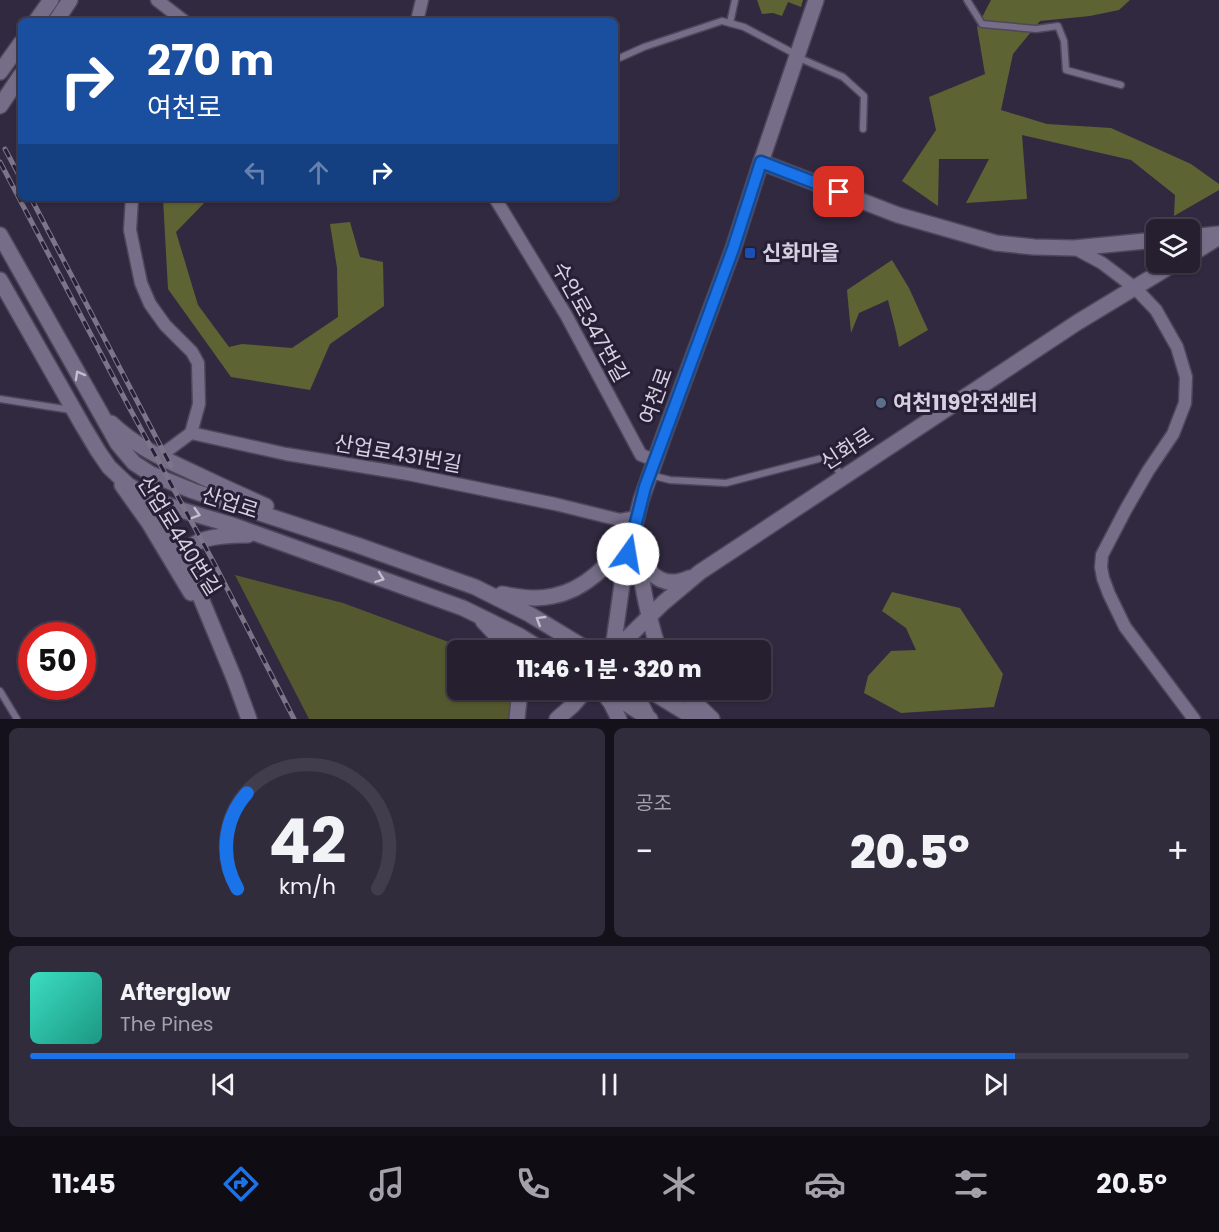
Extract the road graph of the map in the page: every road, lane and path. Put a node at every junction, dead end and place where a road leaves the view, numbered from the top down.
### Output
1 (51, 0) edge
2 (70, 0) edge
3 (157, 0) edge
4 (422, 0) edge
5 (735, 0) edge
6 (816, 0) edge
7 (967, 0) edge
8 (38, 18) edge
9 (58, 18) edge
10 (180, 18) edge
11 (418, 18) edge
12 (730, 23) junction
13 (18, 47) edge
14 (797, 56) junction
15 (618, 59) edge
16 (0, 72) edge
17 (18, 79) edge
18 (1120, 85) dead end
19 (0, 106) edge
20 (863, 129) dead end
21 (761, 162) junction
22 (132, 201) edge
23 (497, 201) edge
24 (0, 235) edge
25 (1219, 235) edge
26 (1200, 236) edge
27 (1146, 241) edge
28 (1074, 248) junction
29 (1200, 248) edge
30 (1159, 273) edge
31 (0, 280) edge
32 (1135, 288) junction
33 (0, 399) edge
34 (94, 402) junction
35 (74, 410) junction
36 (191, 433) junction
37 (118, 444) junction
38 (160, 456) junction
39 (655, 460) junction
40 (109, 466) junction
41 (650, 475) junction
42 (844, 476) junction
43 (193, 491) junction
44 (150, 498) junction
45 (641, 500) junction
46 (637, 517) junction
47 (149, 523) junction
48 (261, 535) junction
49 (357, 545) junction
50 (638, 547) junction
51 (188, 567) junction
52 (700, 572) junction
53 (475, 587) junction
54 (463, 608) junction
55 (649, 616) junction
56 (213, 629) junction
57 (499, 640) edge
58 (526, 640) edge
59 (572, 640) edge
60 (614, 640) edge
61 (624, 640) edge
62 (656, 640) edge
63 (0, 691) edge
64 (519, 700) edge
65 (577, 700) edge
66 (609, 700) edge
67 (619, 700) edge
68 (639, 700) edge
69 (665, 700) edge
70 (692, 700) edge
71 (648, 718) edge
72 (17, 719) edge
73 (249, 719) edge
74 (518, 719) edge
75 (556, 719) edge
76 (619, 719) edge
77 (696, 719) edge
78 (712, 719) edge
79 (1194, 719) edge

1 - 8 main road
2 - 9 main road
3 - 10 street
4 - 11 street
5 - 12 lane
6 - 14 main road, 여천로
7 - 18 lane
12 - 14 lane
12 - 15 lane
13 - 16 main road
14 - 20 lane
14 - 21 main road, 여천로
17 - 19 main road
21 - 28 main road
21 - 39 main road, 여천로
22 - 36 street
23 - 39 street, 수안로347번길
34 -> 24 main road, 산업로
25 - 26 main road
25 - 29 main road
27 - 28 main road
28 - 32 street
30 - 32 main road, 신화로
31 - 35 main road, 산업로
32 - 42 main road, 신화로
32 - 79 street
33 - 35 lane
34 - 37 main road, 산업로
34 - 38 main road, 산업로
35 - 40 main road, 산업로
36 - 38 street
36 - 46 street, 산업로431번길
37 - 43 main road, 산업로
37 - 44 main road, 산업로440번길
38 - 49 main road, 산업로
39 - 41 main road, 여천로
40 - 44 main road, 산업로
40 - 47 main road, 산업로440번길
41 - 42 lane
41 - 45 main road, 여천로
42 - 52 main road, 신화로
43 - 44 main road
43 - 49 main road, 산업로
44 - 47 main road
44 -> 48 main road, 산업로
44 - 51 main road, 산업로440번길
45 - 46 main road, 여천로
45 - 50 main road
46 - 53 main road
46 - 60 main road, 여천로
47 - 56 main road, 산업로440번길
48 - 51 main road
48 -> 54 main road, 산업로
49 - 53 main road, 산업로
50 - 52 main road
50 - 55 main road
51 - 56 main road, 산업로440번길
52 - 55 main road, 신화로
59 -> 53 main road, 산업로
54 - 57 main road
54 - 58 main road, 산업로
55 - 61 main road, 신화로
55 - 62 main road
56 - 73 main road, 산업로440번길
63 - 72 lane
64 - 74 main road
65 - 75 main road
66 - 76 main road
67 - 71 main road
68 - 71 main road
69 - 77 main road
70 - 78 main road

